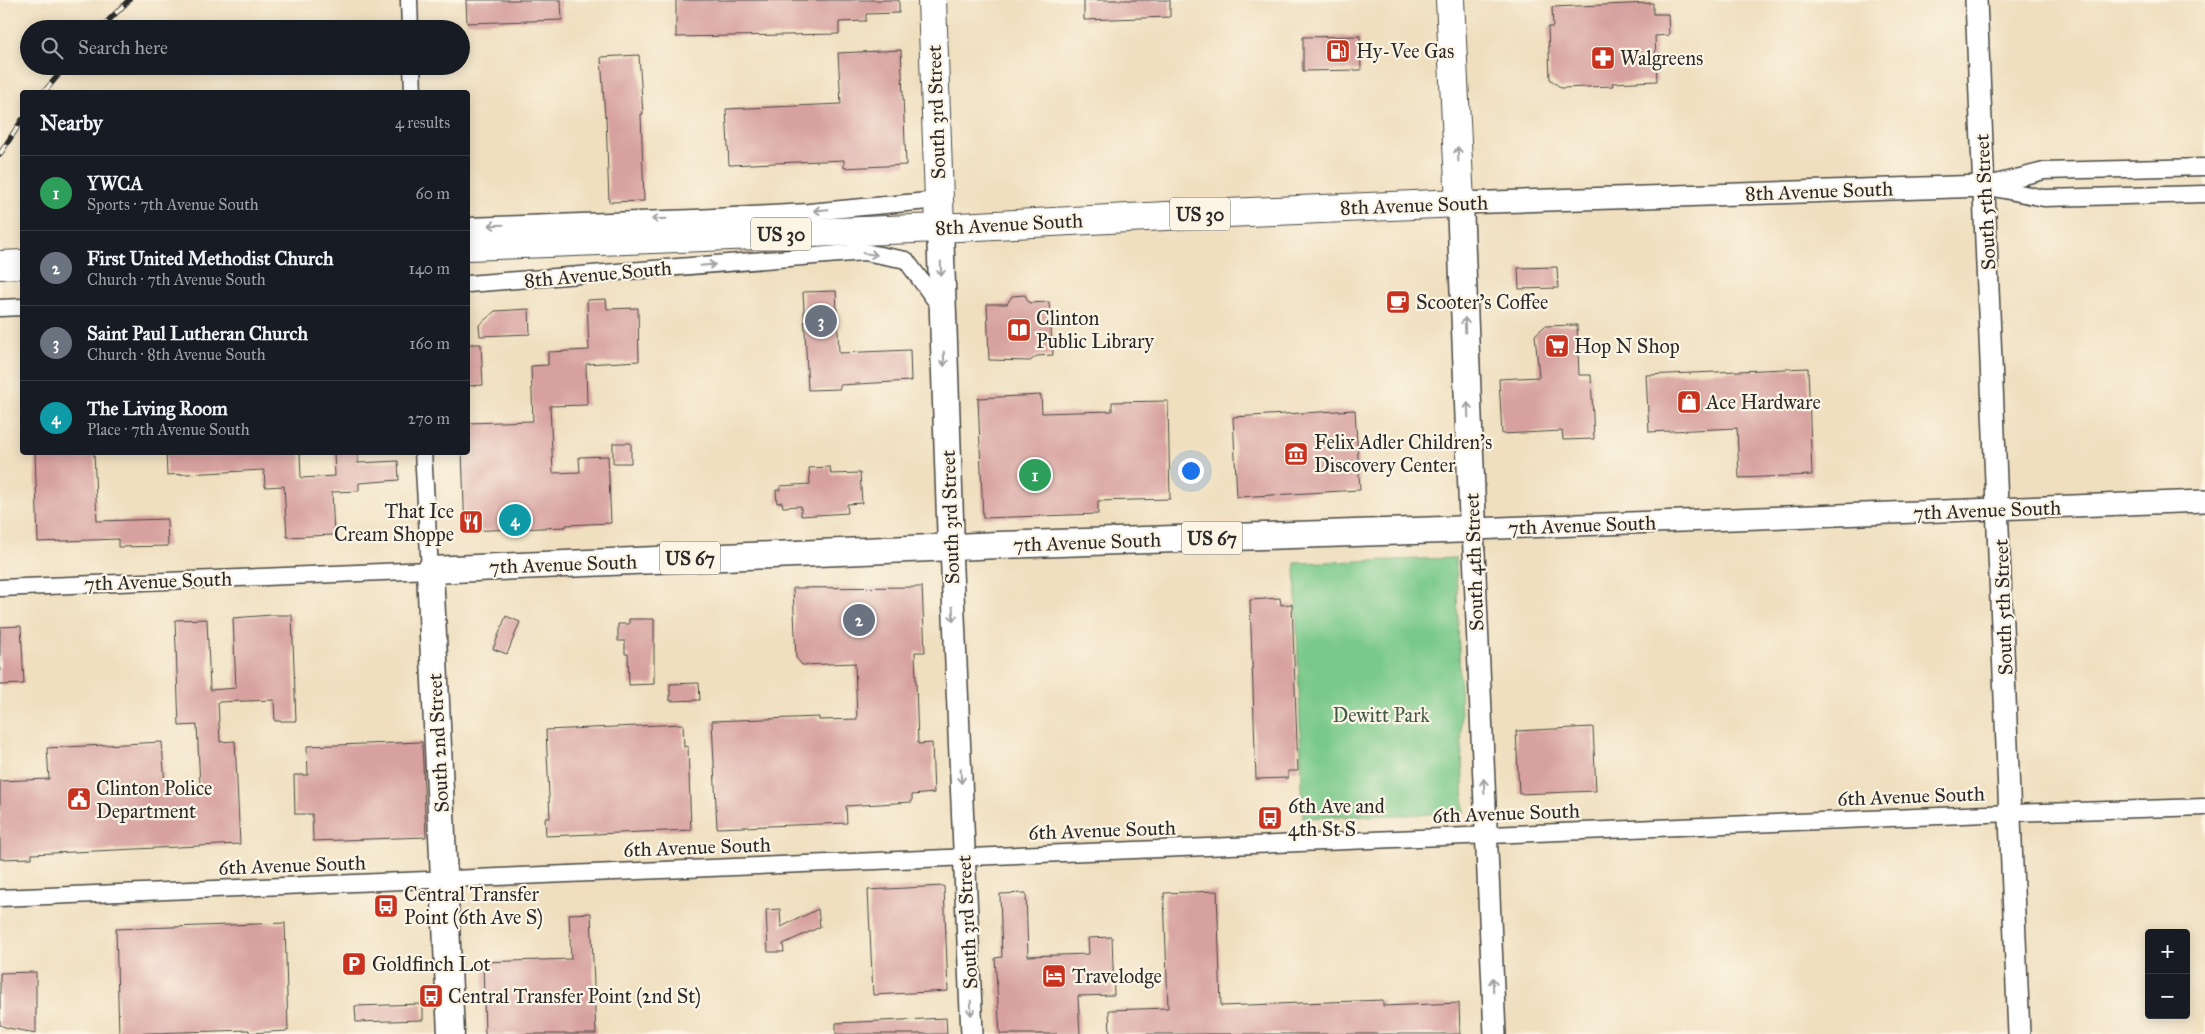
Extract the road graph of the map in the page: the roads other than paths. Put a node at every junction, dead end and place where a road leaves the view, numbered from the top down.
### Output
1 (409, 0) edge
2 (932, 0) edge
3 (1450, 0) edge
4 (1976, 0) edge
5 (410, 20) edge
6 (412, 75) edge
7 (413, 90) edge
8 (2205, 167) edge
9 (1984, 186) junction
10 (2205, 194) edge
11 (939, 200) junction
12 (1460, 203) junction
13 (470, 226) edge
14 (940, 228) junction
15 (470, 246) edge
16 (20, 264) edge
17 (0, 265) edge
18 (470, 284) edge
19 (20, 307) edge
20 (0, 308) edge
21 (943, 310) junction
22 (423, 455) edge
23 (2205, 501) edge
24 (1998, 510) junction
25 (1473, 529) junction
26 (950, 548) junction
27 (430, 570) junction
28 (0, 588) edge
29 (2205, 807) edge
30 (2011, 813) junction
31 (1486, 835) junction
32 (964, 857) junction
33 (445, 879) junction
34 (0, 898) edge
35 (451, 1034) edge
36 (972, 1034) edge
37 (1495, 1034) edge
38 (2019, 1034) edge

1 - 5 street
2 - 11 highway, South 3rd Street
12 -> 3 highway, South 4th Street
4 - 9 street, South 5th Street
6 - 7 street
8 - 9 street, 8th Avenue South
9 - 10 street
9 - 12 street, 8th Avenue South
9 - 24 street, South 5th Street
11 -> 13 street, 8th Avenue South
11 - 14 highway, South 3rd Street
12 - 14 highway, 8th Avenue South / US 30
25 -> 12 main road, South 4th Street
14 - 15 highway, 8th Avenue South / US 30
14 -> 21 main road, South 3rd Street
16 - 17 highway
18 -> 21 street, 8th Avenue South
19 - 20 street
21 -> 26 main road, South 3rd Street
22 - 27 street, South 2nd Street
23 - 24 street, 7th Avenue South
24 - 25 street, 7th Avenue South
24 - 30 street, South 5th Street
25 - 26 main road, 7th Avenue South / US 67
31 -> 25 street, South 4th Street
26 - 27 main road, 7th Avenue South / US 67
26 -> 32 street, South 3rd Street
27 - 28 street, 7th Avenue South
27 - 33 main road, South 2nd Street
29 - 30 street, 6th Avenue South
30 - 31 street, 6th Avenue South
30 - 38 street, South 5th Street
31 - 32 street, 6th Avenue South
37 -> 31 street, South 4th Street
32 - 33 street, 6th Avenue South
32 -> 36 street, South 3rd Street
33 - 34 street, 6th Avenue South
33 - 35 main road, South 2nd Street

